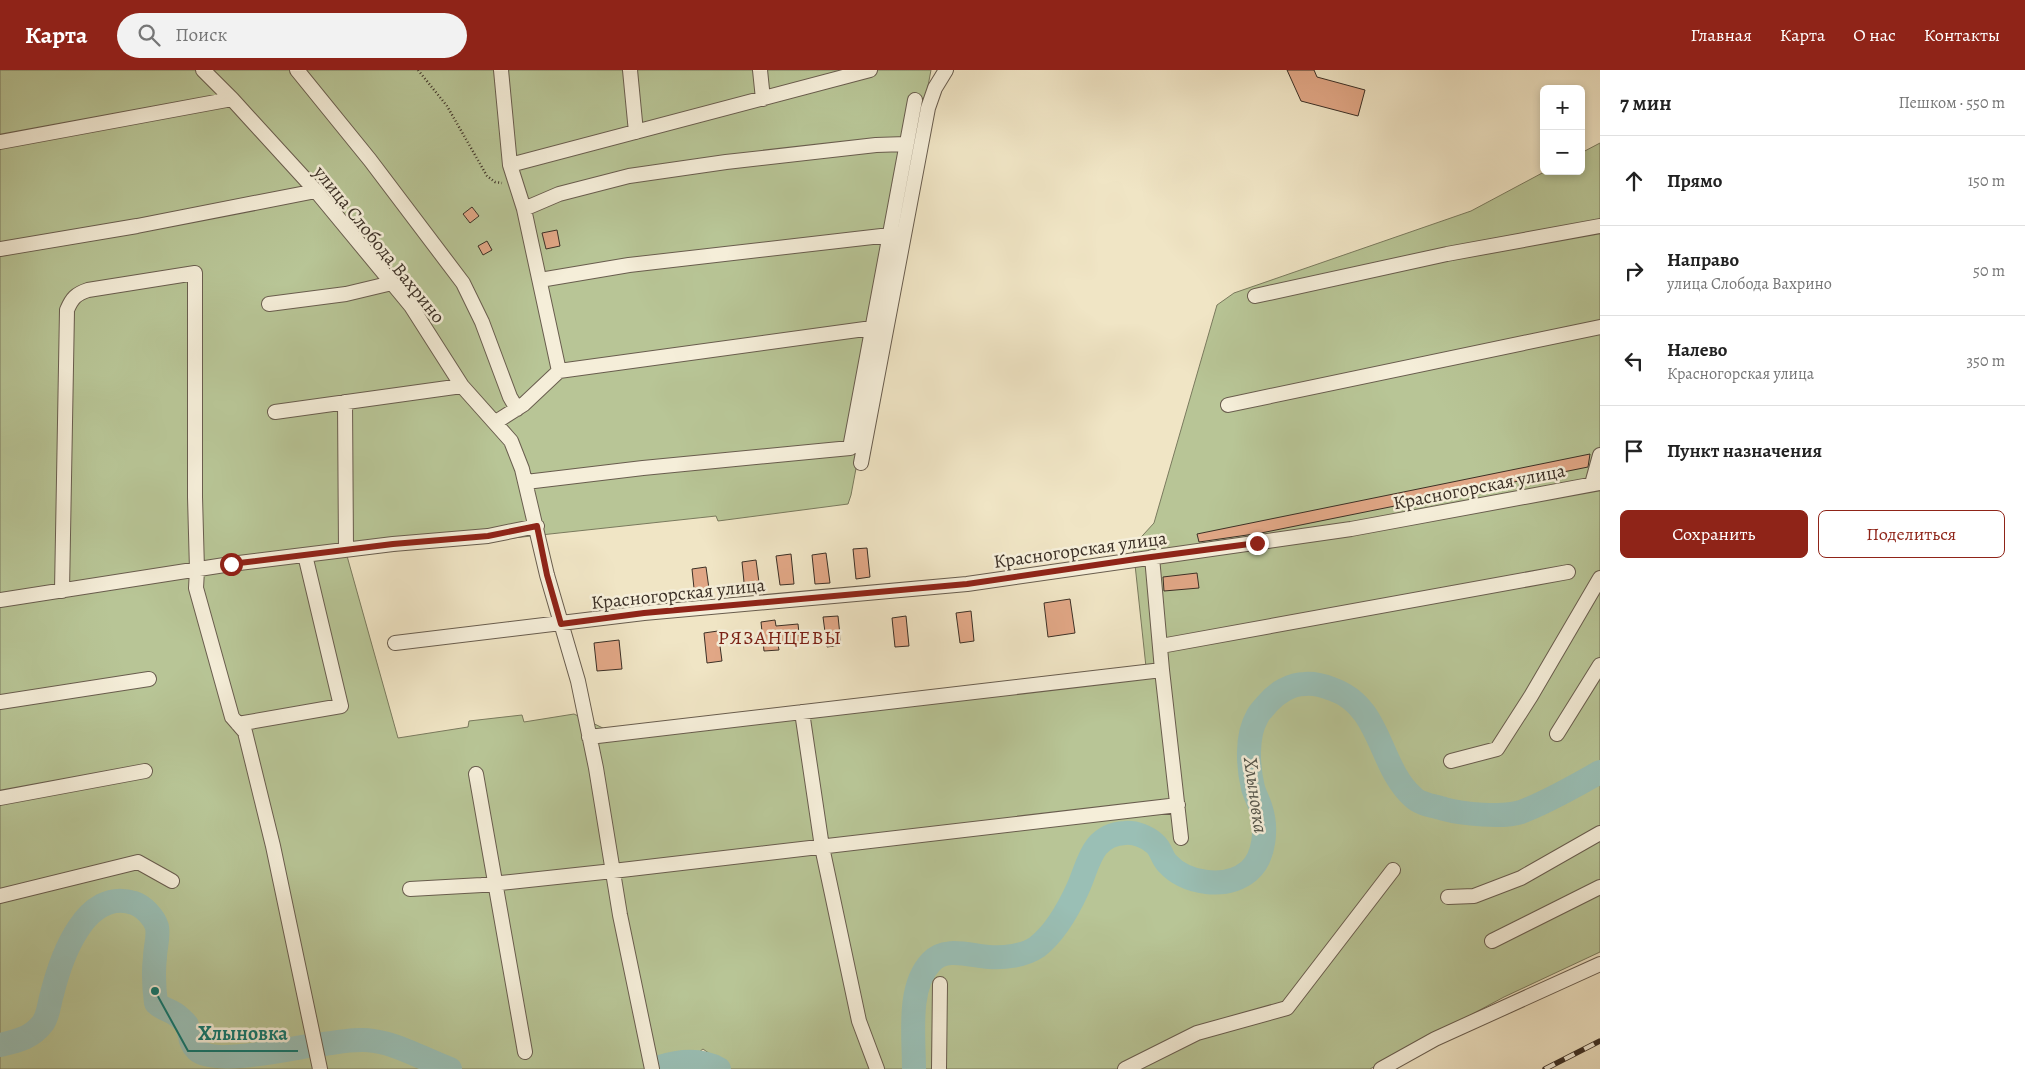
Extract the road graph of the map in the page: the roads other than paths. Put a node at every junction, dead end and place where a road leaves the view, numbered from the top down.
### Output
1 (297, 70) edge
2 (501, 70) edge
3 (630, 70) edge
4 (760, 70) edge
5 (870, 70) edge
6 (946, 70) edge
7 (210, 72) edge
8 (763, 98) junction
9 (232, 99) junction
10 (916, 100) dead end
11 (636, 132) junction
12 (0, 142) edge
13 (906, 144) junction
14 (510, 165) junction
15 (316, 191) junction
16 (524, 209) junction
17 (1600, 226) edge
18 (890, 235) junction
19 (0, 249) edge
20 (540, 280) junction
21 (392, 283) junction
22 (1254, 296) dead end
23 (269, 304) dead end
24 (1600, 327) edge
25 (872, 328) junction
26 (559, 372) junction
27 (462, 386) junction
28 (345, 402) junction
29 (1228, 405) dead end
30 (517, 409) junction
31 (274, 412) dead end
32 (496, 422) junction
33 (1600, 455) edge
34 (861, 463) dead end
35 (526, 482) junction
36 (1596, 483) edge
37 (537, 526) junction
38 (346, 550) junction
39 (305, 555) junction
40 (1152, 558) junction
41 (198, 570) junction
42 (1568, 572) dead end
43 (1600, 578) edge
44 (62, 591) junction
45 (0, 600) edge
46 (561, 624) junction
47 (395, 643) dead end
48 (1161, 646) junction
49 (1600, 665) edge
50 (1162, 670) junction
51 (149, 679) dead end
52 (0, 702) edge
53 (802, 712) junction
54 (238, 724) junction
55 (1557, 734) dead end
56 (590, 737) junction
57 (1451, 761) dead end
58 (145, 771) dead end
59 (476, 774) dead end
60 (0, 798) edge
61 (1178, 805) junction
62 (1600, 833) edge
63 (1181, 838) dead end
64 (822, 847) junction
65 (1393, 870) dead end
66 (613, 871) junction
67 (172, 881) dead end
68 (496, 882) junction
69 (1600, 888) edge
70 (410, 889) dead end
71 (0, 896) edge
72 (1448, 897) dead end
73 (1492, 940) dead end
74 (1600, 964) edge
75 (940, 984) dead end
76 (525, 1052) dead end
77 (650, 1063) edge
78 (320, 1069) edge
79 (877, 1069) edge
80 (939, 1069) edge
81 (1125, 1069) edge
82 (1381, 1069) edge

1 - 30 street
2 - 14 street
3 - 11 street
4 - 8 street
5 - 8 street
6 - 34 street
7 - 9 street, улица Слобода Вахрино
8 - 11 street
9 - 12 street
9 - 15 street, улица Слобода Вахрино
10 - 13 street
11 - 14 street
13 - 16 street
13 - 18 street
14 - 16 street
15 - 19 street
15 - 21 street, улица Слобода Вахрино
16 - 20 street
17 - 22 street
18 - 20 street
18 - 25 street
20 - 26 street
21 - 23 street
21 - 27 street, улица Слобода Вахрино
24 - 29 street
25 - 26 street
25 - 35 street
26 - 30 street
27 - 28 street
27 - 32 street, улица Слобода Вахрино
28 - 31 street
28 - 38 street
30 - 32 street
32 - 35 street, улица Слобода Вахрино
33 - 36 street
35 - 37 street, улица Слобода Вахрино
36 - 40 street, Красногорская улица
37 - 38 street
37 - 46 street, улица Слобода Вахрино
38 - 39 street
39 - 41 street
39 - 54 street
40 - 46 street, Красногорская улица
40 - 48 street
41 - 44 street
41 - 44 street
41 - 54 street
42 - 48 street
43 - 57 street
44 - 45 street
46 - 47 street, Красногорская улица
46 - 56 street, улица Слобода Вахрино
48 - 50 street
49 - 55 street
50 - 53 street
50 - 61 street
51 - 52 street
53 - 56 street
53 - 64 street
54 - 78 street
56 - 66 street, улица Слобода Вахрино
58 - 60 street
59 - 68 street
61 - 63 street
61 - 64 street
62 - 72 street
64 - 66 street
64 - 79 street
65 - 81 street
66 - 68 street
66 - 77 street, улица Слобода Вахрино
67 - 71 street
68 - 70 street
68 - 76 street
69 - 73 street
74 - 82 street
75 - 80 street

